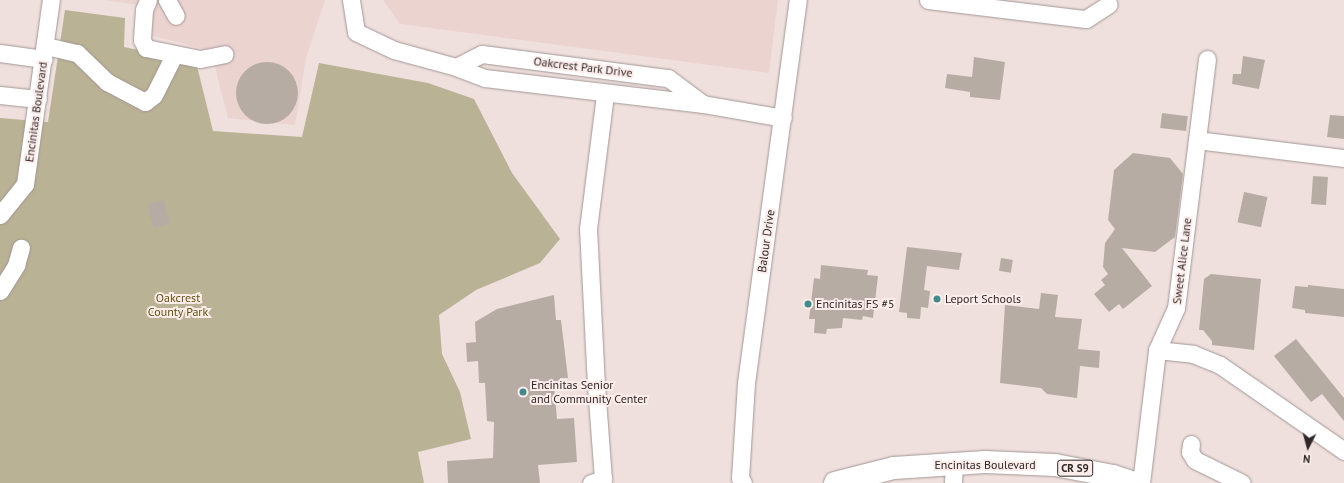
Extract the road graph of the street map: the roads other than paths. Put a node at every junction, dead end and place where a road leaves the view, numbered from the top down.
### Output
1 (51, 0) edge
2 (148, 0) edge
3 (167, 0) edge
4 (351, 0) edge
5 (798, 0) edge
6 (928, 0) edge
7 (1109, 4) dead end
8 (176, 16) dead end
9 (0, 53) edge
10 (45, 53) junction
11 (225, 54) dead end
12 (174, 55) junction
13 (1207, 59) dead end
14 (456, 67) junction
15 (605, 94) junction
16 (0, 95) edge
17 (38, 99) junction
18 (703, 104) junction
19 (783, 118) junction
20 (1197, 140) junction
21 (1344, 158) edge
22 (0, 214) edge
23 (21, 248) dead end
24 (0, 291) edge
25 (1157, 350) junction
26 (1191, 444) dead end
27 (1344, 451) edge
28 (954, 473) edge
29 (591, 483) edge
30 (743, 483) edge
31 (835, 483) edge
32 (1135, 483) edge
33 (1141, 483) edge
34 (1242, 483) edge

1 - 10 street, Encinitas Boulevard
2 - 12 street
3 - 8 street
4 - 14 street, Oakcrest Park Drive
5 - 19 street, Balour Drive
6 - 7 street
9 - 10 street
10 - 12 street
10 - 17 street, Encinitas Boulevard
11 - 12 street
13 - 20 street, Sweet Alice Lane
14 - 15 street, Oakcrest Park Drive
14 - 18 street, Oakcrest Park Drive
15 - 18 street, Oakcrest Park Drive
15 - 29 street
16 - 17 street
17 - 22 street, Encinitas Boulevard
18 - 19 street, Oakcrest Park Drive
19 - 30 street, Balour Drive
20 - 21 street
20 - 25 street, Sweet Alice Lane
23 - 24 street
25 - 27 street
25 - 33 street, Sweet Alice Lane
26 - 34 street
28 - 31 main road, Encinitas Boulevard / CR S9
28 - 32 main road, Encinitas Boulevard / CR S9

